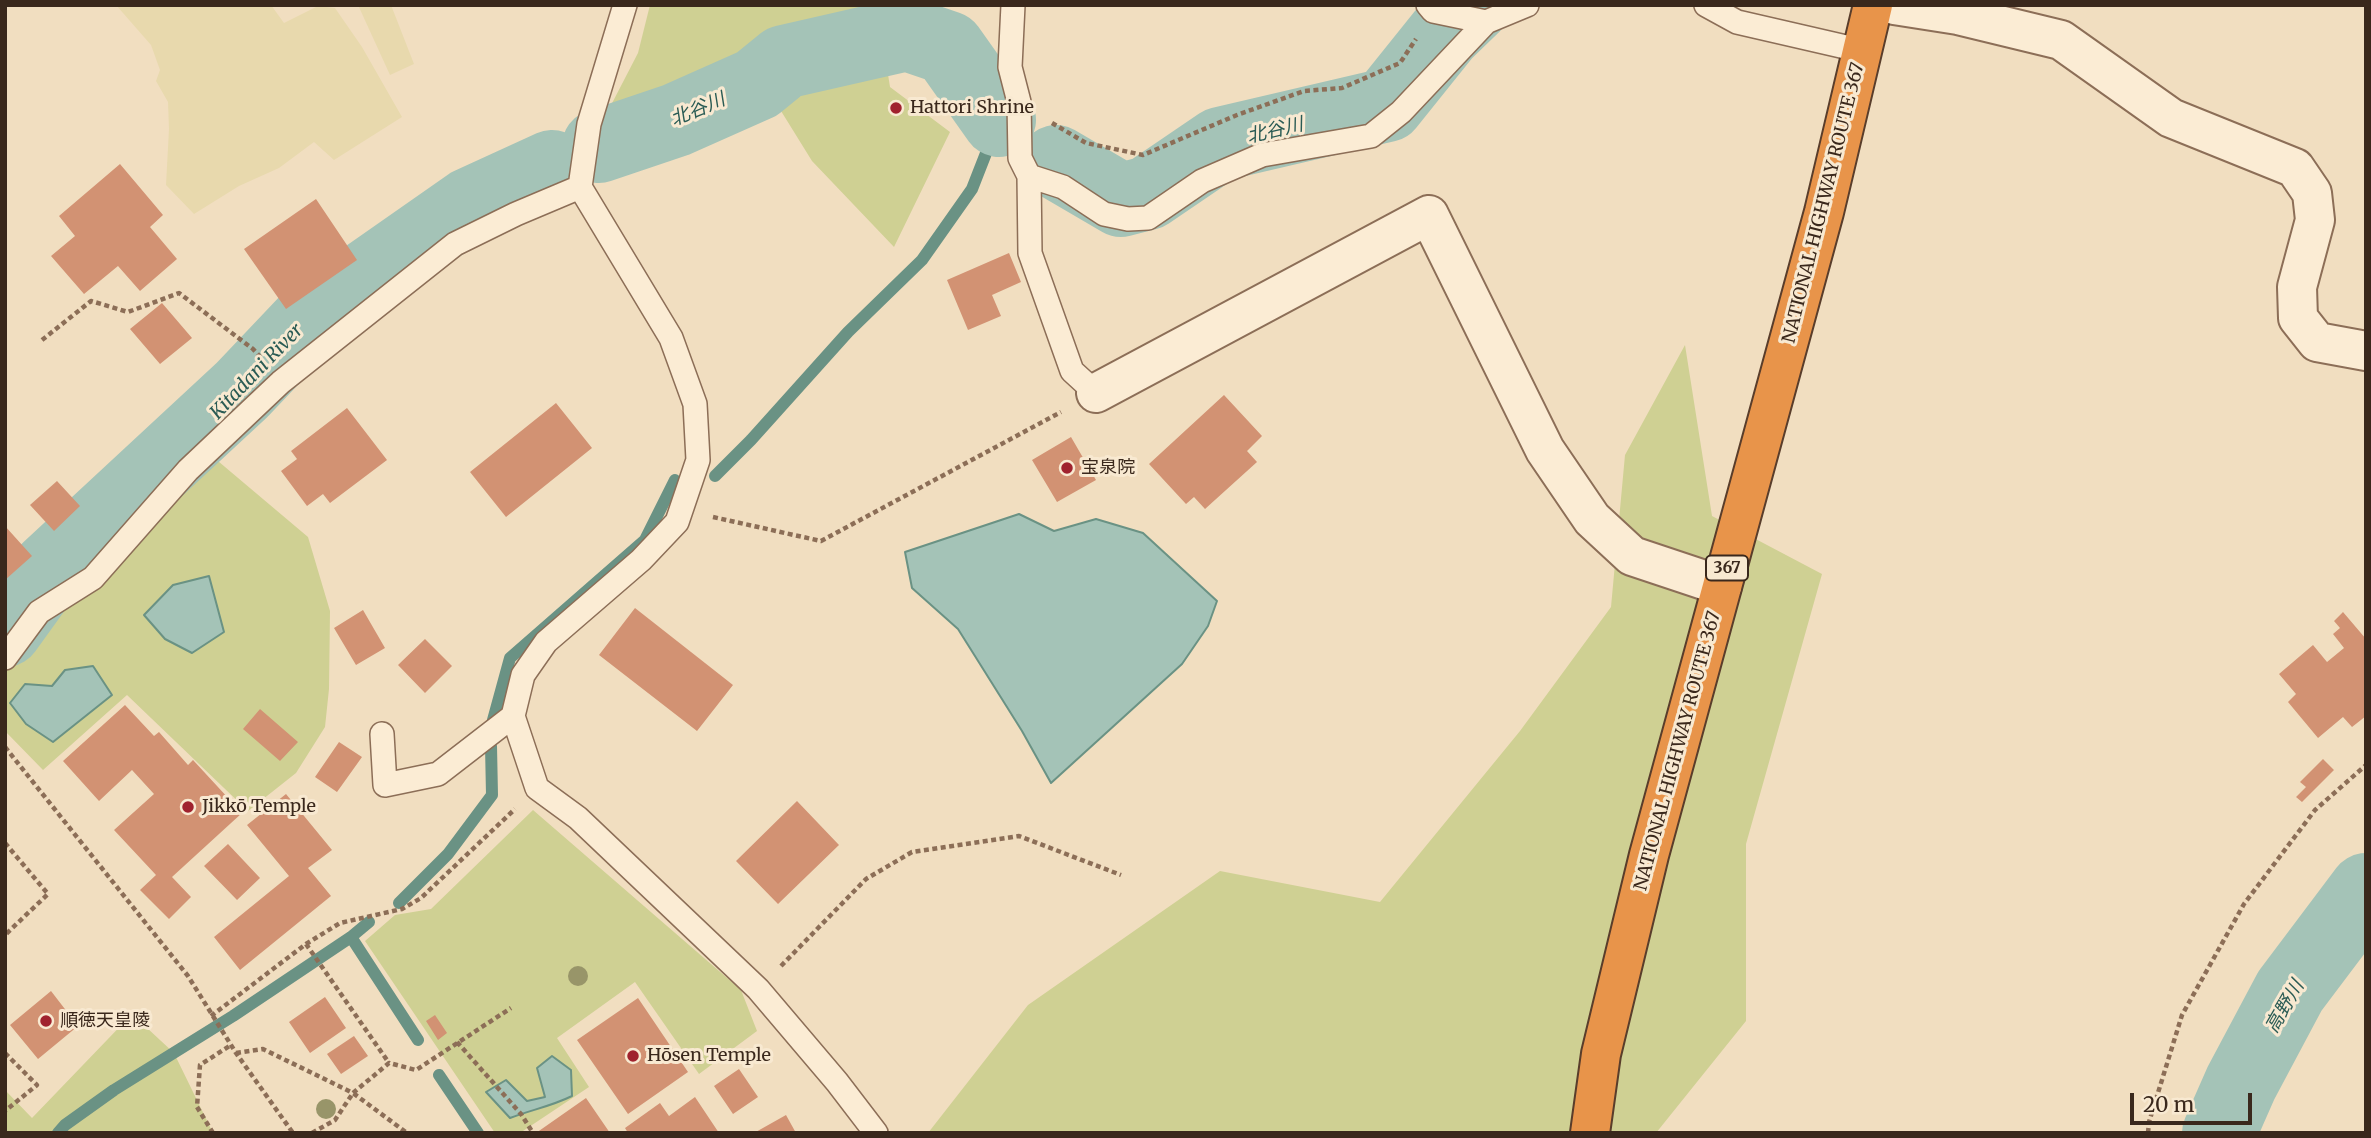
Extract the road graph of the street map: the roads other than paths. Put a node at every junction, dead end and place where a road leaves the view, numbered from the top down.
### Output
1 (625, 5) edge
2 (1013, 5) edge
3 (1527, 5) edge
4 (1706, 5) edge
5 (1872, 5) edge
6 (1894, 5) edge
7 (1431, 8) edge
8 (1486, 23) junction
9 (1863, 51) junction
10 (1029, 176) junction
11 (580, 187) junction
12 (2366, 351) edge
13 (1096, 393) joint
14 (1722, 586) junction
15 (5, 658) edge
16 (513, 716) junction
17 (382, 734) dead end
18 (876, 1133) edge
19 (1590, 1133) edge

1 - 11 lane
2 - 10 lane
3 - 8 lane
4 - 9 lane
5 - 9 highway, NATIONAL HIGHWAY ROUTE 367 / 367
6 - 12 street
7 - 8 lane
8 - 10 lane
9 - 14 highway, NATIONAL HIGHWAY ROUTE 367 / 367
10 - 13 lane
11 - 15 lane
11 - 16 lane
13 - 14 street
14 - 19 highway, NATIONAL HIGHWAY ROUTE 367 / 367
16 - 17 lane
16 - 18 lane

